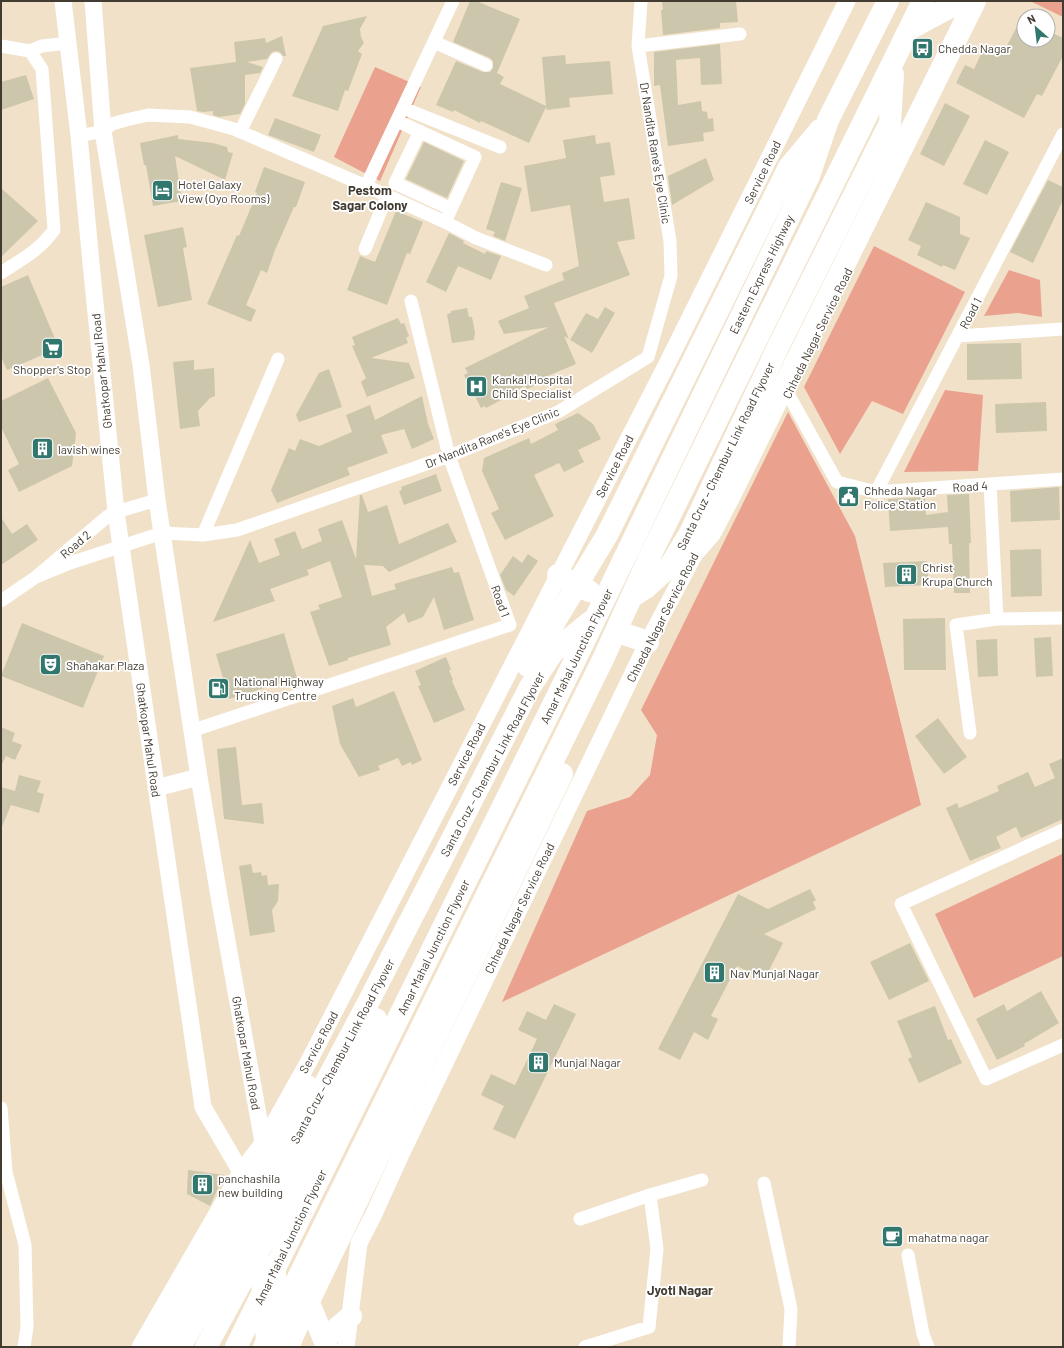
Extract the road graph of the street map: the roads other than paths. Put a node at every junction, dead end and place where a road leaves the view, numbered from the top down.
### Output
1 (64, 1) edge
2 (93, 1) edge
3 (453, 1) edge
4 (641, 1) edge
5 (847, 1) edge
6 (888, 1) edge
7 (923, 1) edge
8 (955, 1) edge
9 (975, 1) edge
10 (983, 1) edge
11 (911, 28) junction
12 (740, 34) dead end
13 (434, 42) junction
14 (68, 44) junction
15 (1, 46) edge
16 (638, 46) junction
17 (30, 50) junction
18 (276, 59) dead end
19 (894, 62) junction
20 (486, 65) dead end
21 (403, 108) junction
22 (828, 120) junction
23 (397, 121) junction
24 (103, 131) junction
25 (420, 131) junction
26 (240, 132) junction
27 (1063, 134) edge
28 (79, 136) junction
29 (500, 146) dead end
30 (366, 186) junction
31 (387, 196) junction
32 (451, 209) junction
33 (445, 222) junction
34 (365, 249) dead end
35 (546, 266) dead end
36 (1, 273) edge
37 (411, 301) dead end
38 (1063, 329) edge
39 (958, 336) junction
40 (648, 357) junction
41 (278, 359) dead end
42 (667, 364) junction
43 (787, 392) junction
44 (449, 456) junction
45 (1063, 479) edge
46 (990, 484) junction
47 (876, 492) junction
48 (157, 500) junction
49 (116, 512) junction
50 (162, 533) junction
51 (204, 535) junction
52 (629, 546) junction
53 (121, 547) junction
54 (650, 556) junction
55 (558, 576) junction
56 (36, 577) junction
57 (647, 587) junction
58 (599, 595) junction
59 (1, 602) edge
60 (1063, 618) edge
61 (997, 619) junction
62 (621, 633) junction
63 (648, 642) junction
64 (191, 731) junction
65 (970, 733) dead end
66 (199, 777) junction
67 (156, 788) junction
68 (1063, 830) edge
69 (1063, 1045) edge
70 (1, 1108) edge
71 (263, 1142) junction
72 (241, 1172) junction
73 (297, 1177) junction
74 (702, 1180) dead end
75 (764, 1183) dead end
76 (650, 1195) junction
77 (275, 1212) junction
78 (580, 1218) dead end
79 (345, 1227) junction
80 (359, 1243) junction
81 (258, 1252) junction
82 (908, 1255) dead end
83 (330, 1259) junction
84 (309, 1303) junction
85 (351, 1316) junction
86 (299, 1322) junction
87 (321, 1344) edge
88 (24, 1347) edge
89 (140, 1347) edge
90 (160, 1347) edge
91 (180, 1347) edge
92 (206, 1347) edge
93 (236, 1347) edge
94 (265, 1347) edge
95 (280, 1347) edge
96 (288, 1347) edge
97 (346, 1347) edge
98 (585, 1347) edge
99 (790, 1347) edge
100 (928, 1347) edge

1 - 14 street, Ghatkopar Mahul Road
2 - 24 street, Ghatkopar Mahul Road
3 - 13 street
4 - 16 street, Dr Nandita Rane's Eye Clinic
5 - 42 street, Service Road
6 - 22 highway, Eastern Express Highway
7 - 11 highway, Eastern Express Highway
8 - 11 highway
9 - 57 highway
10 - 43 street, Chheda Nagar Service Road
11 - 19 highway, Eastern Express Highway
12 - 16 street
13 - 20 street
13 - 21 street
14 - 17 street
14 - 28 street, Ghatkopar Mahul Road
15 - 17 street
16 - 40 street, Dr Nandita Rane's Eye Clinic
17 - 36 street
18 - 26 street
19 - 54 highway, Eastern Express Highway
19 - 57 highway, Santa Cruz – Chembur Link Road Flyover
21 - 23 street
21 - 29 street
22 - 52 highway, Eastern Express Highway
22 - 90 highway, Santa Cruz – Chembur Link Road Flyover
23 - 25 street
23 - 30 street
24 - 26 street
24 - 28 street
24 - 48 street, Ghatkopar Mahul Road
25 - 32 street
25 - 32 street
26 - 30 street
27 - 39 street, Road 1
28 - 49 street, Ghatkopar Mahul Road
30 - 31 street
31 - 33 street
31 - 34 street
32 - 33 street
33 - 35 street
37 - 44 street, Road 1
38 - 39 street
39 - 47 street, Road 1
40 - 42 street
40 - 44 street, Dr Nandita Rane's Eye Clinic
41 - 51 street
42 - 55 street, Service Road
43 - 47 street, Road 4
43 - 63 street, Chheda Nagar Service Road
44 - 51 street, Dr Nandita Rane's Eye Clinic
44 - 64 street, Road 1
45 - 46 street, Road 4
46 - 47 street, Road 4
46 - 61 street
48 - 49 street, Road 2
48 - 50 street, Ghatkopar Mahul Road
49 - 53 street, Ghatkopar Mahul Road
49 - 56 street, Road 2
50 - 51 street, Dr Nandita Rane's Eye Clinic
50 - 53 street
50 - 64 street, Ghatkopar Mahul Road
52 - 58 highway
52 - 93 highway, Amar Mahal Junction Flyover
53 - 56 street
53 - 67 street, Ghatkopar Mahul Road
54 - 62 highway
54 - 94 highway, Amar Mahal Junction Flyover
55 - 58 highway
55 - 71 street, Service Road
56 - 59 street, Road 2
57 - 91 highway, Santa Cruz – Chembur Link Road Flyover
58 - 73 highway
60 - 61 street
61 - 65 street
62 - 63 highway
62 - 79 highway
63 - 80 street, Chheda Nagar Service Road
64 - 66 street, Ghatkopar Mahul Road
66 - 67 street
66 - 71 street, Ghatkopar Mahul Road
67 - 72 street, Ghatkopar Mahul Road
68 - 69 street
70 - 88 street
71 - 72 street, Service Road
71 - 73 street
71 - 77 street, Ghatkopar Mahul Road
72 - 77 street
72 - 81 street, Ghatkopar Mahul Road
72 - 89 street, Service Road
73 - 77 highway
73 - 79 street
74 - 76 street
75 - 99 street
76 - 78 street
76 - 98 street
77 - 81 highway
77 - 83 street
77 - 95 main road, Ghatkopar Mahul Road
79 - 80 street
79 - 83 highway
80 - 85 street
81 - 92 highway
81 - 94 main road, Ghatkopar Mahul Road
82 - 100 street
83 - 84 highway
84 - 86 highway
84 - 87 highway
85 - 87 highway
85 - 97 street
86 - 87 highway
86 - 96 highway

